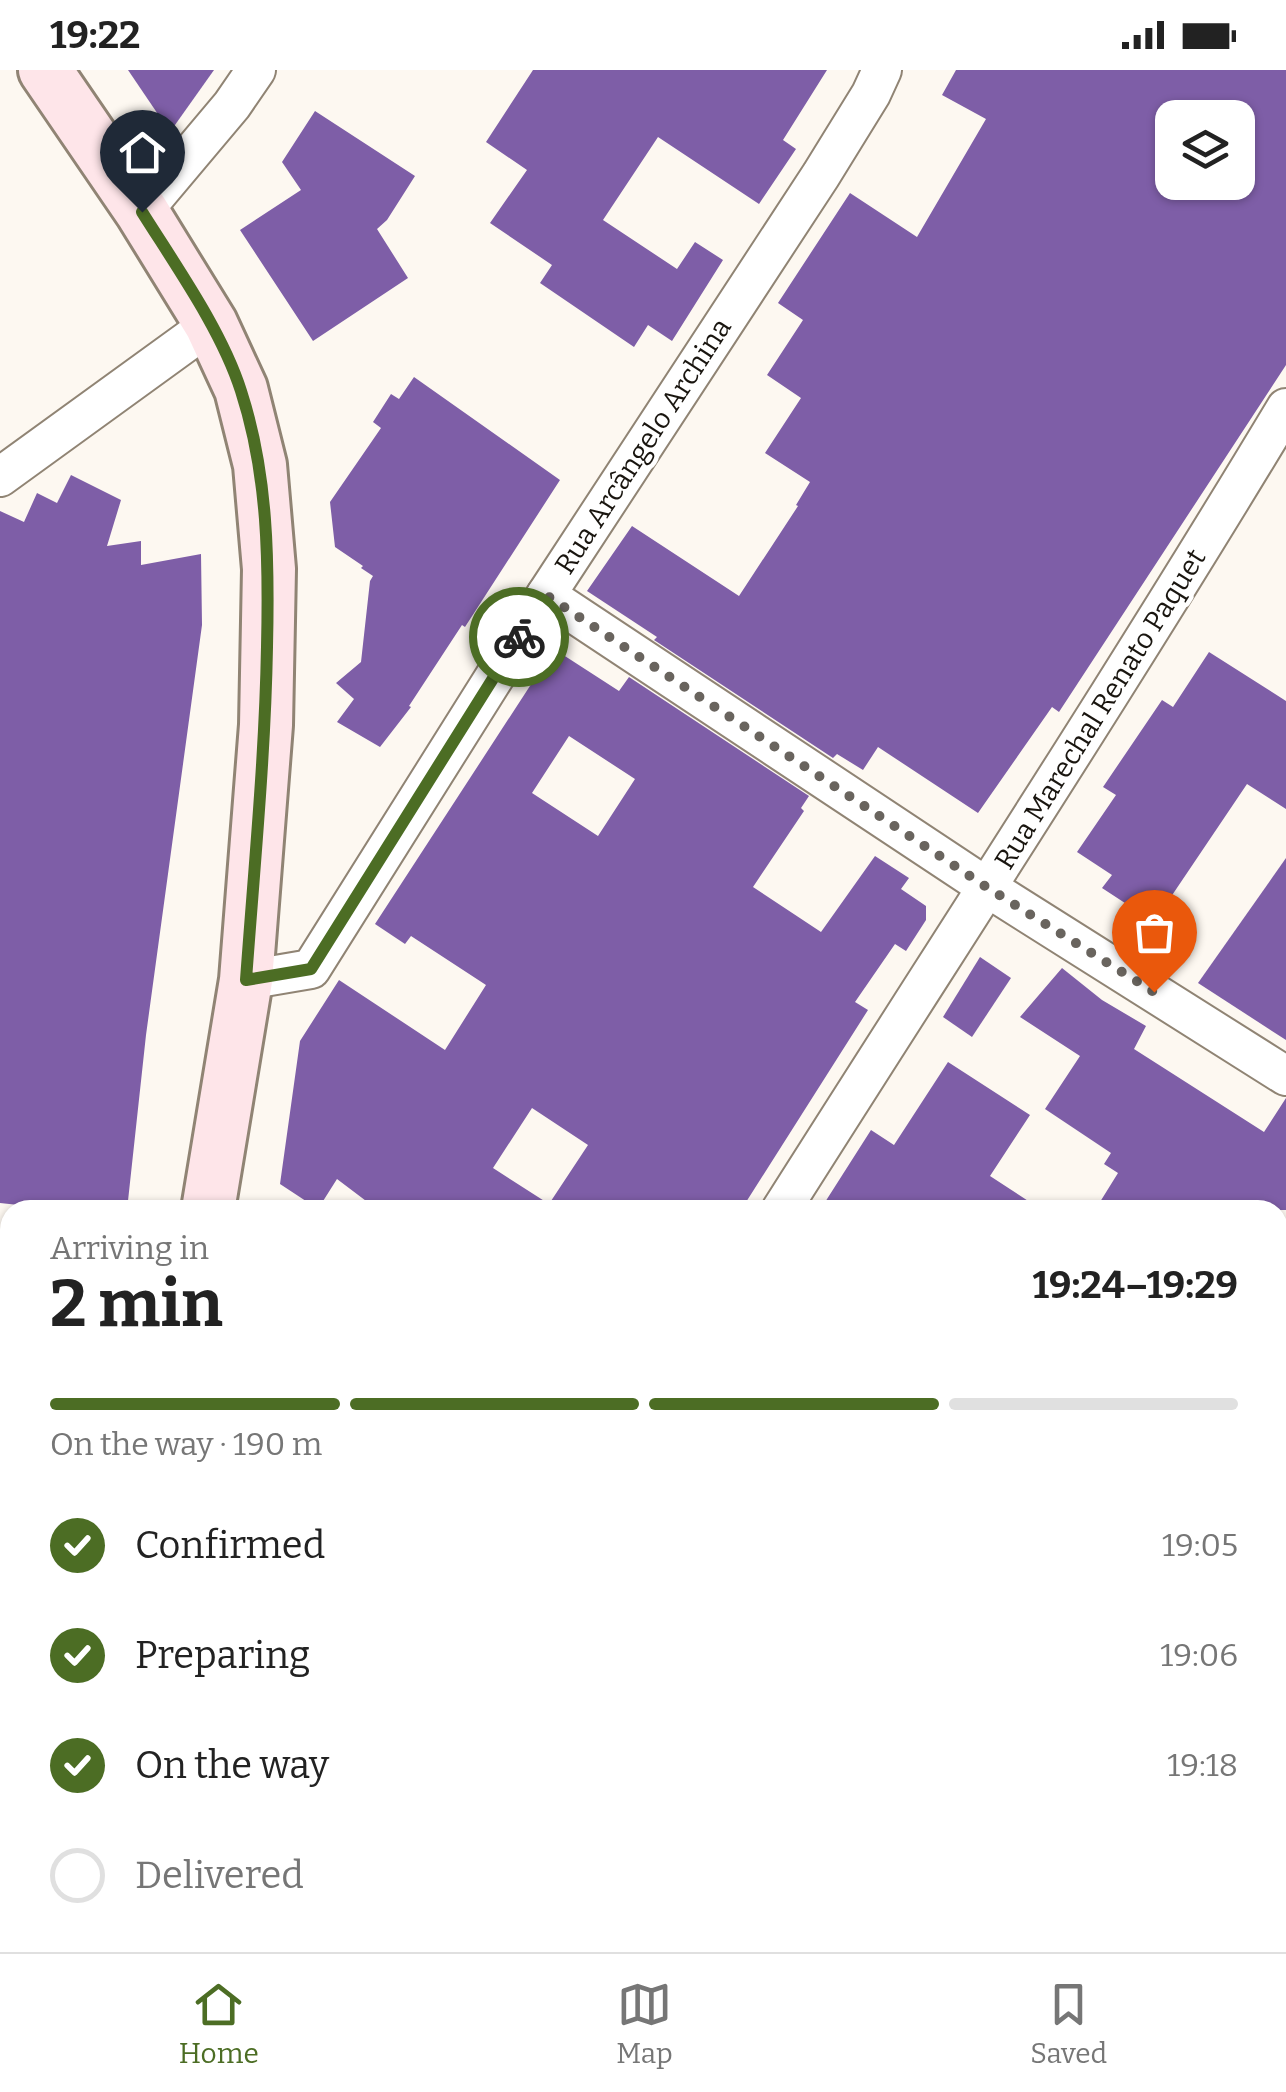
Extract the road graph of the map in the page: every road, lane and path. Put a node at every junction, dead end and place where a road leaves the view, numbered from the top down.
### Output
1 (45, 70) edge
2 (256, 70) edge
3 (882, 70) edge
4 (142, 212) junction
5 (211, 324) junction
6 (1286, 408) edge
7 (0, 477) edge
8 (546, 595) junction
9 (988, 888) junction
10 (246, 980) junction
11 (1286, 1076) edge
12 (210, 1200) edge
13 (787, 1200) edge

1 - 4 main road
2 - 4 street
3 - 8 street, Rua Arcângelo Archina
4 - 5 main road
5 - 7 street
5 - 10 main road
6 - 9 street, Rua Marechal Renato Paquet
8 - 9 street
8 - 10 street, Rua Arcângelo Archina
9 - 11 street
9 - 13 street, Rua Marechal Renato Paquet
10 - 12 main road

